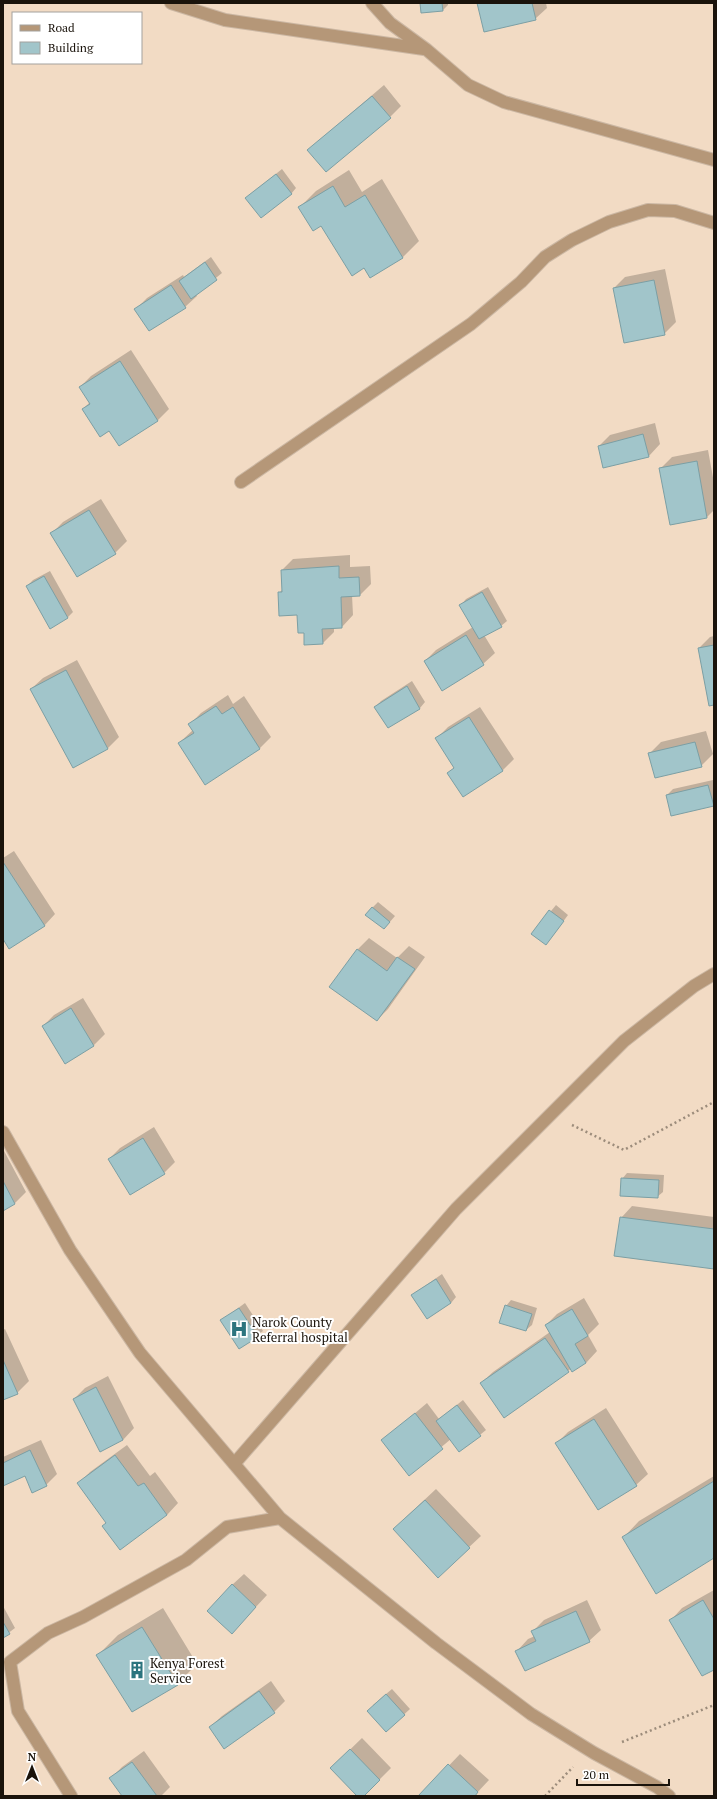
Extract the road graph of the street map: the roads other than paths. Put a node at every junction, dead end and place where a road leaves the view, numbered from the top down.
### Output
1 (171, 3) edge
2 (372, 3) edge
3 (427, 50) junction
4 (714, 160) edge
5 (714, 223) edge
6 (241, 482) dead end
7 (714, 974) edge
8 (3, 1132) edge
9 (234, 1464) junction
10 (280, 1518) junction
11 (71, 1796) edge
12 (669, 1796) edge

1 - 3 street
2 - 3 street
3 - 4 street
5 - 6 street
7 - 9 street
8 - 9 street
9 - 10 street
10 - 11 street
10 - 12 street

